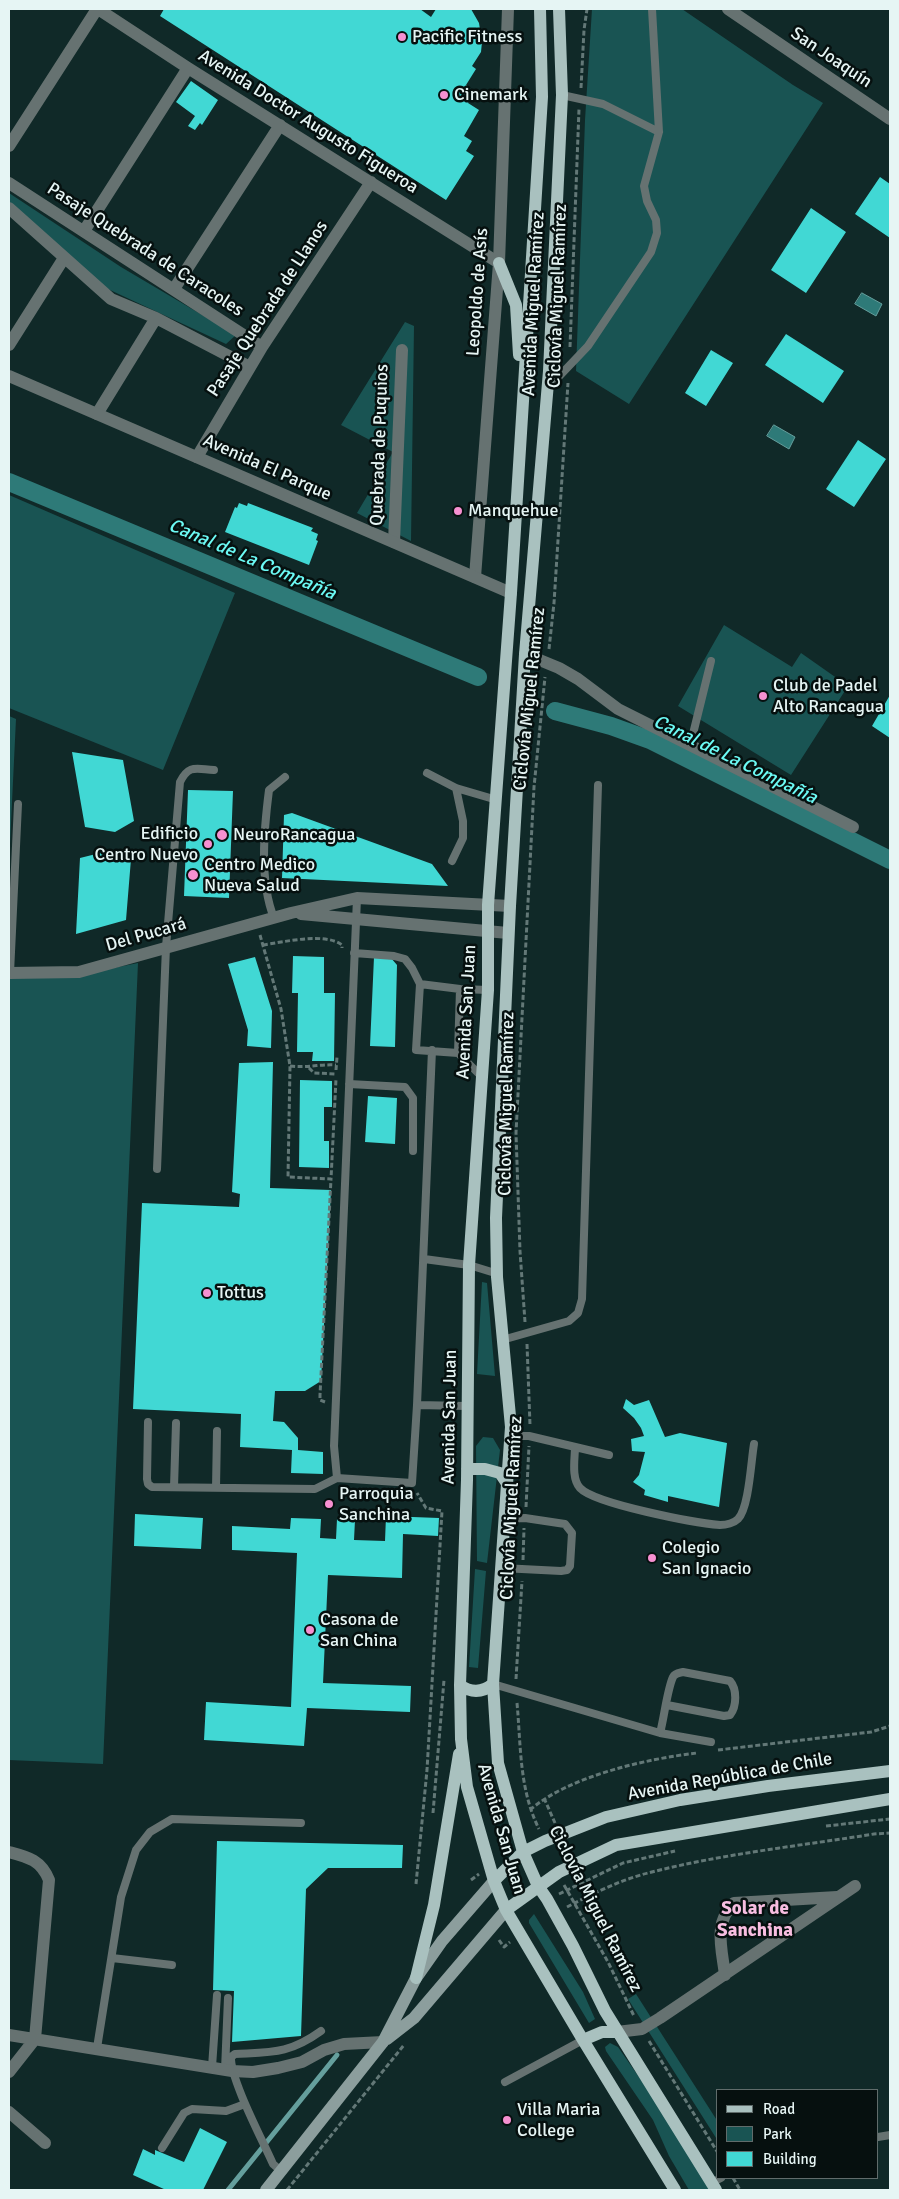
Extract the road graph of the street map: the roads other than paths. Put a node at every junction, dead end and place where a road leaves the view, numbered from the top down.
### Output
1 (98, 9) edge
2 (508, 9) edge
3 (540, 9) edge
4 (559, 9) edge
5 (652, 9) edge
6 (728, 9) edge
7 (188, 68) junction
8 (562, 95) junction
9 (890, 119) edge
10 (280, 125) junction
11 (659, 132) junction
12 (9, 146) edge
13 (371, 182) junction
14 (9, 183) edge
15 (9, 208) edge
16 (84, 231) junction
17 (64, 258) junction
18 (499, 263) junction
19 (174, 289) junction
20 (156, 318) junction
21 (9, 345) edge
22 (262, 347) junction
23 (402, 350) dead end
24 (250, 366) junction
25 (9, 376) edge
26 (548, 388) junction
27 (523, 408) junction
28 (97, 414) junction
29 (197, 457) junction
30 (394, 542) junction
31 (475, 577) junction
32 (511, 593) junction
33 (530, 601) joint
34 (525, 654) junction
35 (712, 661) dead end
36 (690, 746) junction
37 (214, 770) dead end
38 (428, 773) dead end
39 (285, 777) dead end
40 (598, 785) dead end
41 (456, 788) junction
42 (497, 800) junction
43 (18, 804) dead end
44 (853, 827) dead end
45 (452, 861) dead end
46 (357, 898) junction
47 (488, 905) junction
48 (510, 906) junction
49 (291, 913) junction
50 (274, 918) junction
51 (356, 920) junction
52 (488, 931) junction
53 (508, 933) junction
54 (166, 947) junction
55 (354, 953) junction
56 (10, 973) edge
57 (420, 984) junction
58 (460, 989) junction
59 (488, 990) junction
60 (432, 1050) junction
61 (458, 1053) junction
62 (481, 1076) junction
63 (349, 1084) junction
64 (413, 1151) dead end
65 (157, 1169) dead end
66 (424, 1259) junction
67 (469, 1265) junction
68 (497, 1277) junction
69 (502, 1340) junction
70 (418, 1405) junction
71 (467, 1406) junction
72 (148, 1422) dead end
73 (176, 1424) dead end
74 (217, 1431) dead end
75 (511, 1436) junction
76 (754, 1444) dead end
77 (575, 1446) junction
78 (609, 1455) dead end
79 (467, 1468) junction
80 (337, 1478) junction
81 (508, 1485) junction
82 (174, 1487) junction
83 (216, 1488) junction
84 (504, 1519) junction
85 (502, 1568) junction
86 (493, 1684) junction
87 (460, 1685) junction
88 (666, 1705) junction
89 (660, 1733) junction
90 (461, 1739) junction
91 (711, 1742) dead end
92 (890, 1771) edge
93 (890, 1799) edge
94 (301, 1824) dead end
95 (9, 1852) edge
96 (523, 1852) junction
97 (494, 1881) junction
98 (538, 1886) junction
99 (855, 1886) dead end
100 (839, 1897) junction
101 (506, 1910) junction
102 (112, 1958) junction
103 (172, 1965) dead end
104 (725, 1975) junction
105 (416, 1978) junction
106 (217, 1994) dead end
107 (228, 1998) dead end
108 (321, 2031) dead end
109 (617, 2032) junction
110 (9, 2035) edge
111 (35, 2039) junction
112 (582, 2040) junction
113 (383, 2042) junction
114 (97, 2048) junction
115 (223, 2069) junction
116 (9, 2072) edge
117 (505, 2082) dead end
118 (245, 2104) junction
119 (9, 2112) edge
120 (45, 2143) dead end
121 (162, 2148) dead end
122 (281, 2171) junction
123 (716, 2184) edge
124 (266, 2190) edge
125 (675, 2190) edge

1 - 7 street, Avenida Doctor Augusto Figueroa
1 - 12 street
2 - 18 street, Leopoldo de Asís
3 - 27 main road, Avenida Miguel Ramírez
4 - 8 main road, Avenida Miguel Ramírez
5 - 11 lane
6 - 9 street, San Joaquín
7 - 10 street, Avenida Doctor Augusto Figueroa
7 - 16 street
8 - 11 lane
8 - 26 main road, Avenida Miguel Ramírez
10 - 13 street, Avenida Doctor Augusto Figueroa
10 - 19 street
11 - 26 lane
13 - 18 street, Avenida Doctor Augusto Figueroa
13 - 22 street, Pasaje Quebrada de Llanos
14 - 16 street, Pasaje Quebrada de Caracoles
15 - 17 street
16 - 19 street, Pasaje Quebrada de Caracoles
17 - 20 street
17 - 21 street
18 - 27 main road
18 - 31 street, Leopoldo de Asís
19 - 22 street, Pasaje Quebrada de Caracoles
20 - 24 street
20 - 28 street
22 - 24 street, Pasaje Quebrada de Llanos
23 - 30 street, Quebrada de Puquios
24 - 29 street, Pasaje Quebrada de Llanos
25 - 28 street, Avenida El Parque
26 - 33 main road, Avenida Miguel Ramírez
27 - 32 main road, Avenida Miguel Ramírez
28 - 29 street, Avenida El Parque
29 - 30 street, Avenida El Parque
30 - 31 street, Avenida El Parque
31 - 32 street, Avenida El Parque
32 - 42 main road, Avenida San Juan
33 - 34 main road, Avenida San Juan
34 - 36 street
34 - 48 main road, Avenida San Juan
35 - 36 lane
36 - 44 street
37 - 54 lane
38 - 41 lane
39 - 50 lane
40 - 69 lane
41 - 42 lane
41 - 45 lane
42 - 47 main road, Avenida San Juan
43 - 56 lane
46 - 47 street, Del Pucará
46 - 49 street, Del Pucará
46 - 51 lane
47 - 48 street, Del Pucará
47 - 52 main road, Avenida San Juan
48 - 53 main road, Avenida San Juan
49 - 50 street, Del Pucará
49 - 51 street, Del Pucará
50 - 54 street, Del Pucará
51 - 52 street, Del Pucará
51 - 55 lane
52 - 53 street, Del Pucará
52 - 59 main road, Avenida San Juan
53 - 68 main road, Avenida San Juan
54 - 56 street, Del Pucará
54 - 65 lane
55 - 57 lane
55 - 63 lane
57 - 58 lane
57 - 60 lane
58 - 59 lane
58 - 61 lane
59 - 62 main road, Avenida San Juan
60 - 61 lane
60 - 66 lane
61 - 62 lane
62 - 67 main road, Avenida San Juan
63 - 64 lane
63 - 80 lane
66 - 67 lane
66 - 70 lane
67 - 68 lane
67 - 71 main road, Avenida San Juan
68 - 69 main road, Avenida San Juan
69 - 75 main road, Avenida San Juan
70 - 71 lane
70 - 80 lane
71 - 79 main road, Avenida San Juan
72 - 82 lane
73 - 82 lane
74 - 83 lane
75 - 77 lane
75 - 81 main road, Avenida San Juan
76 - 77 lane
77 - 78 lane
79 - 81 main road
79 - 87 main road, Avenida San Juan
80 - 83 lane
81 - 84 main road, Avenida San Juan
82 - 83 lane
84 - 85 main road, Avenida San Juan
84 - 85 lane
85 - 86 main road, Avenida San Juan
86 - 87 main road
86 - 89 lane
86 - 96 main road, Avenida San Juan
87 - 90 main road, Avenida San Juan
88 - 88 lane
88 - 89 lane
89 - 91 lane
90 - 97 main road, Avenida San Juan
90 - 105 main road
92 - 96 main road, Avenida República de Chile
93 - 98 main road
94 - 102 lane
95 - 111 street
96 - 97 main road, Avenida República de Chile
96 - 98 main road, Avenida San Juan
97 - 101 main road, Avenida San Juan
97 - 105 main road
98 - 101 main road
98 - 109 main road, Avenida San Juan
99 - 100 street
100 - 104 street
100 - 104 street
101 - 112 main road, Avenida San Juan
101 - 113 main road
102 - 103 lane
102 - 114 lane
104 - 109 street
105 - 113 main road
106 - 115 lane
107 - 115 lane
108 - 115 lane
109 - 112 main road
109 - 123 main road, Avenida San Juan
110 - 111 street
111 - 114 street
111 - 116 street
112 - 117 lane
112 - 125 main road, Avenida San Juan
113 - 115 street
113 - 122 main road
114 - 115 street
115 - 118 lane
118 - 121 lane
118 - 122 lane
119 - 120 street
122 - 124 main road

